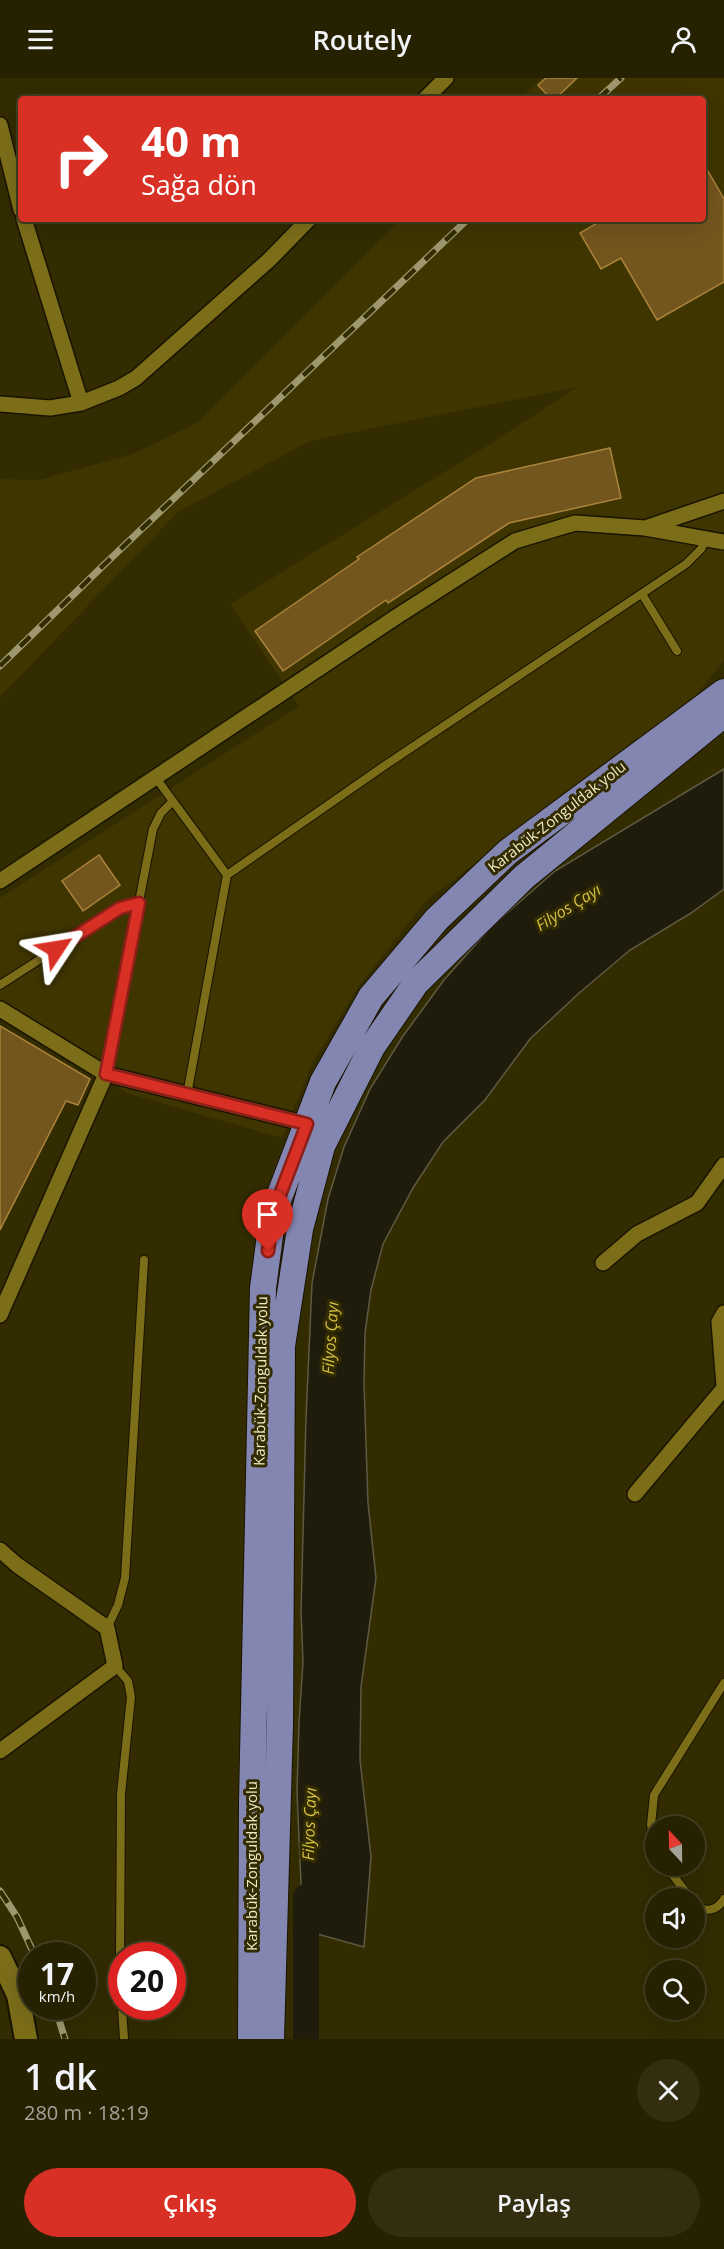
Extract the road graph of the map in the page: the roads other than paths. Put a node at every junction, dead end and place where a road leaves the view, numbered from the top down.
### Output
1 (446, 78) edge
2 (428, 96) edge
3 (0, 125) edge
4 (18, 198) edge
5 (25, 222) edge
6 (306, 222) edge
7 (81, 403) junction
8 (0, 404) edge
9 (724, 501) edge
10 (645, 528) junction
11 (706, 539) junction
12 (724, 542) edge
13 (642, 594) junction
14 (677, 651) dead end
15 (724, 692) edge
16 (724, 714) edge
17 (156, 778) junction
18 (173, 801) junction
19 (227, 875) junction
20 (0, 881) edge
21 (139, 903) junction
22 (0, 985) edge
23 (0, 1009) edge
24 (106, 1074) junction
25 (187, 1095) junction
26 (307, 1124) junction
27 (724, 1165) edge
28 (144, 1260) dead end
29 (603, 1263) dead end
30 (724, 1313) edge
31 (0, 1315) edge
32 (724, 1387) edge
33 (635, 1494) dead end
34 (0, 1550) edge
35 (107, 1628) junction
36 (115, 1666) junction
37 (724, 1683) edge
38 (0, 1751) edge
39 (652, 1816) edge
40 (674, 1876) edge
41 (683, 1888) edge
42 (724, 1899) edge
43 (705, 1909) edge
44 (122, 1942) edge
45 (0, 1957) edge
46 (123, 2020) edge
47 (26, 2039) edge
48 (124, 2039) edge
49 (251, 2039) edge
50 (271, 2039) edge

1 - 2 street
3 - 4 street
5 - 7 street
6 - 7 street
7 - 8 street
9 - 10 street
10 - 11 street
10 - 17 street
11 - 12 street
11 - 13 lane
13 - 14 lane
13 - 19 lane
15 - 26 highway, Karabük-Zonguldak yolu
16 - 50 highway, Karabük-Zonguldak yolu
17 - 18 lane
17 - 20 street
18 - 19 lane
18 - 21 lane
19 - 25 lane
21 - 22 lane
21 - 24 lane
23 - 24 street
24 - 25 street
24 - 31 street
25 - 26 street
26 - 49 highway, Karabük-Zonguldak yolu
27 - 29 street
28 - 35 lane
30 - 32 street
32 - 33 street
34 - 35 street
35 - 36 street
36 - 38 street
36 - 44 lane
37 - 39 lane
40 - 41 lane
42 - 43 lane
45 - 47 main road
46 - 48 lane

